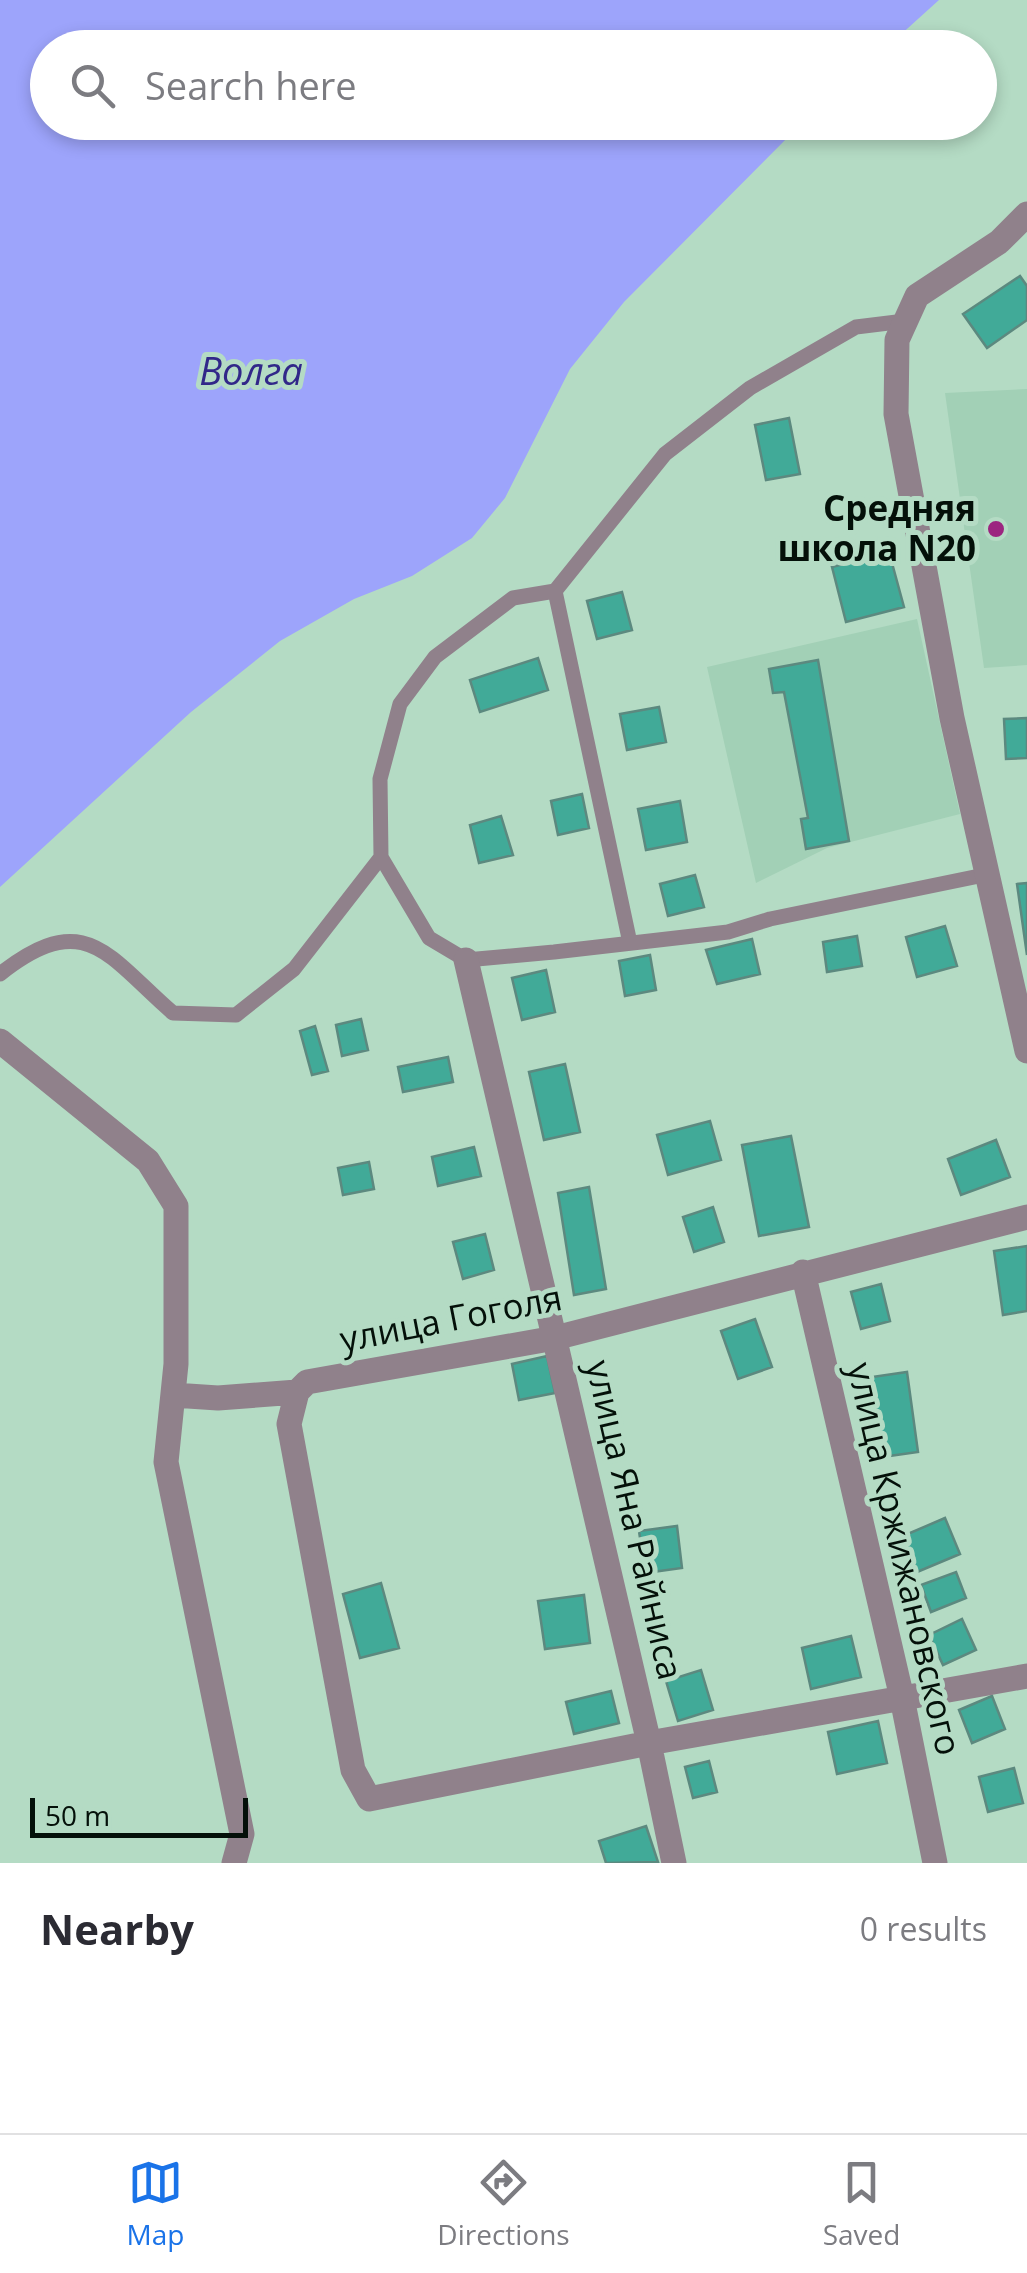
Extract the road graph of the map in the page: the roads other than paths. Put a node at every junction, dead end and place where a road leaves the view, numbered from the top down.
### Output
1 (1027, 214) edge
2 (906, 322) junction
3 (555, 591) junction
4 (381, 857) junction
5 (990, 874) junction
6 (630, 942) junction
7 (466, 960) junction
8 (0, 974) edge
9 (0, 1041) edge
10 (1027, 1051) edge
11 (1027, 1217) edge
12 (803, 1272) junction
13 (556, 1338) junction
14 (297, 1392) junction
15 (173, 1395) junction
16 (1027, 1676) edge
17 (902, 1698) junction
18 (649, 1743) junction
19 (234, 1863) edge
20 (674, 1863) edge
21 (935, 1863) edge

1 - 2 street
2 - 3 lane
2 - 5 street
3 - 4 lane
3 - 6 lane
4 - 7 lane
4 - 8 lane
5 - 6 lane
5 - 10 street
6 - 7 lane
7 - 13 street, улица Яна Райниса
9 - 15 street
11 - 12 street, улица Гоголя
12 - 13 street, улица Гоголя
12 - 17 street, улица Кржижановского
13 - 14 street, улица Гоголя
13 - 18 street, улица Яна Райниса
14 - 15 street, улица Гоголя
14 - 18 street
15 - 19 street
16 - 17 street
17 - 18 street
17 - 21 street, улица Кржижановского
18 - 20 street, улица Яна Райниса

